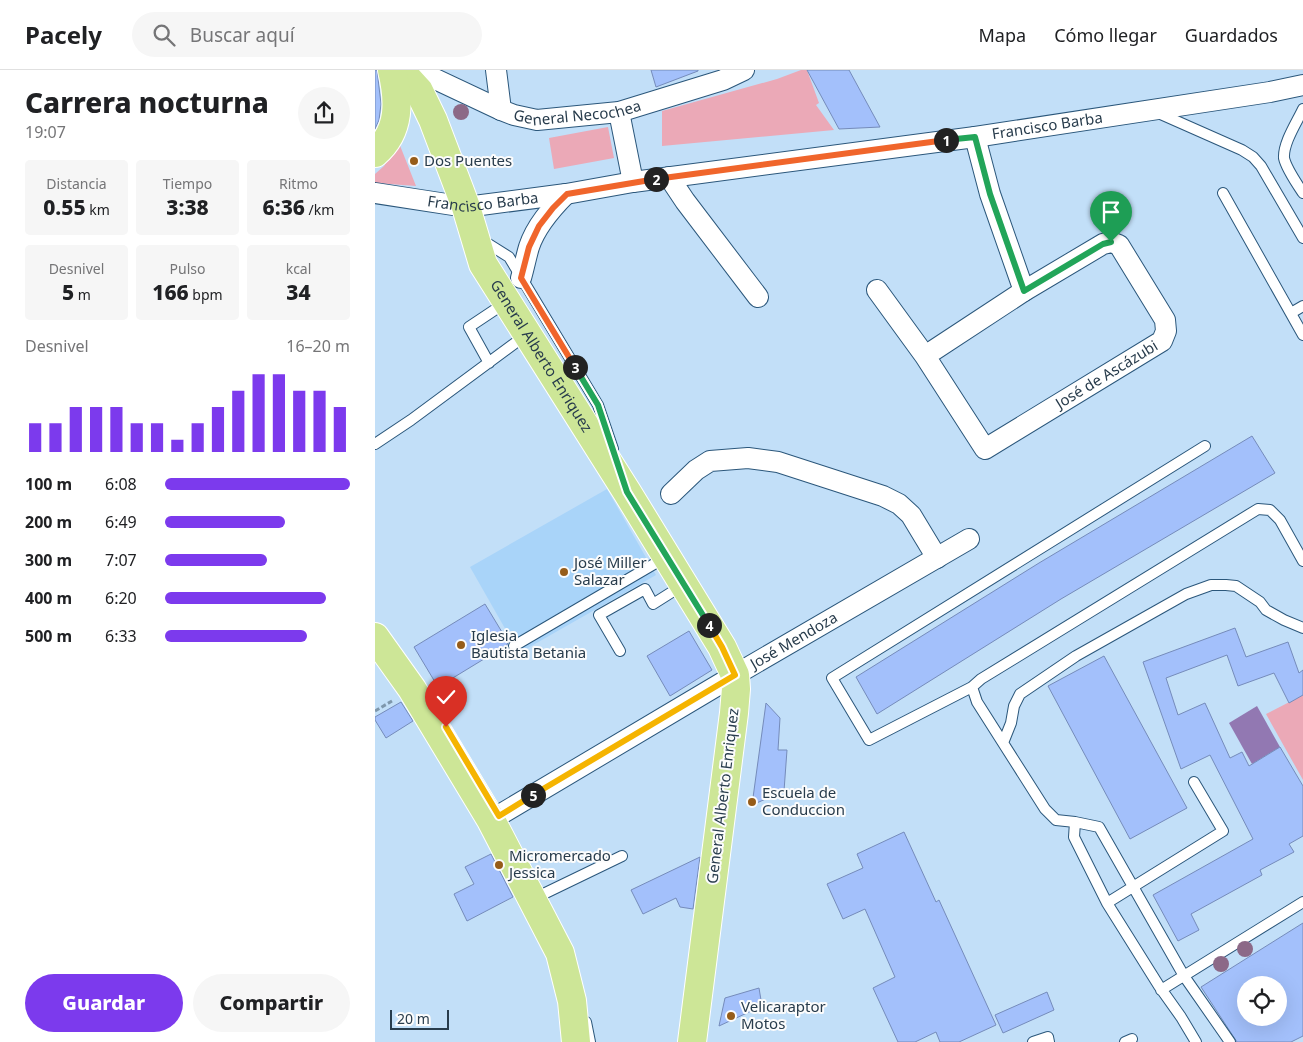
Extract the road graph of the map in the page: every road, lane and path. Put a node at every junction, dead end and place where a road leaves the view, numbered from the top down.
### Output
1 (392, 70) edge
2 (400, 70) edge
3 (416, 70) edge
4 (496, 70) edge
5 (744, 70) edge
6 (1303, 85) edge
7 (1303, 109) edge
8 (501, 110) junction
9 (1151, 110) junction
10 (619, 112) junction
11 (975, 137) junction
12 (375, 153) edge
13 (669, 178) junction
14 (633, 182) junction
15 (375, 193) edge
16 (1223, 193) dead end
17 (1303, 193) edge
18 (567, 194) junction
19 (466, 207) junction
20 (474, 235) junction
21 (1303, 238) edge
22 (521, 278) junction
23 (877, 290) dead end
24 (1024, 291) junction
25 (758, 297) dead end
26 (506, 302) junction
27 (1303, 306) edge
28 (1291, 313) junction
29 (527, 335) junction
30 (1303, 335) edge
31 (925, 356) junction
32 (489, 364) junction
33 (375, 444) edge
34 (1205, 446) dead end
35 (627, 492) junction
36 (671, 494) dead end
37 (969, 539) dead end
38 (1301, 554) edge
39 (667, 556) junction
40 (937, 558) junction
41 (684, 584) junction
42 (1303, 628) edge
43 (378, 633) edge
44 (514, 646) dead end
45 (620, 651) dead end
46 (735, 675) junction
47 (972, 687) junction
48 (1003, 743) junction
49 (1194, 782) dead end
50 (495, 818) junction
51 (1075, 822) junction
52 (622, 856) dead end
53 (1133, 887) junction
54 (535, 898) junction
55 (1303, 902) edge
56 (1107, 903) junction
57 (1184, 976) junction
58 (1161, 990) junction
59 (577, 1042) edge
60 (590, 1042) edge
61 (692, 1042) edge
62 (1033, 1042) edge
63 (1049, 1042) edge
64 (1196, 1042) edge
65 (1230, 1042) edge

1 - 12 main road
2 - 19 main road, General Alberto Enriquez
3 - 8 street, General Necochea
4 - 8 street
5 - 10 street, General Necochea
6 - 9 street, Francisco Barba
7 - 17 lane
8 - 10 street, General Necochea
9 - 11 street, Francisco Barba
9 - 21 lane
10 - 14 street
11 - 13 street, Francisco Barba
11 - 24 street
13 - 14 street, Francisco Barba
13 - 25 street
14 - 18 street, Francisco Barba
15 - 19 street, Francisco Barba
16 - 28 lane
18 - 19 street, Francisco Barba
18 - 22 street
19 - 20 main road, General Alberto Enriquez
20 - 22 lane
20 - 26 main road, General Alberto Enriquez
22 - 35 lane
23 - 31 street, José de Ascázubi
24 - 31 street, José de Ascázubi
24 - 31 street, José de Ascázubi
26 - 29 main road, General Alberto Enriquez
26 - 32 lane
27 - 28 lane
28 - 30 lane
29 - 32 lane
29 - 35 main road, General Alberto Enriquez
32 - 33 lane
34 - 47 lane
35 - 39 main road, General Alberto Enriquez
36 - 40 street
37 - 40 street, José Mendoza
38 - 47 lane
39 - 41 main road, General Alberto Enriquez
39 - 44 lane
40 - 46 street, José Mendoza
41 - 45 lane
41 - 46 main road, General Alberto Enriquez
42 - 48 lane
43 - 50 main road
46 - 50 street, José Mendoza
46 - 61 main road, General Alberto Enriquez
47 - 48 lane
48 - 51 lane
49 - 53 lane
50 - 54 main road
51 - 53 lane
51 - 56 lane
52 - 54 lane
53 - 56 lane
53 - 57 lane
54 - 59 main road
54 - 60 lane
55 - 57 lane
56 - 58 lane
57 - 58 lane
57 - 65 lane
58 - 64 lane
62 - 63 lane

